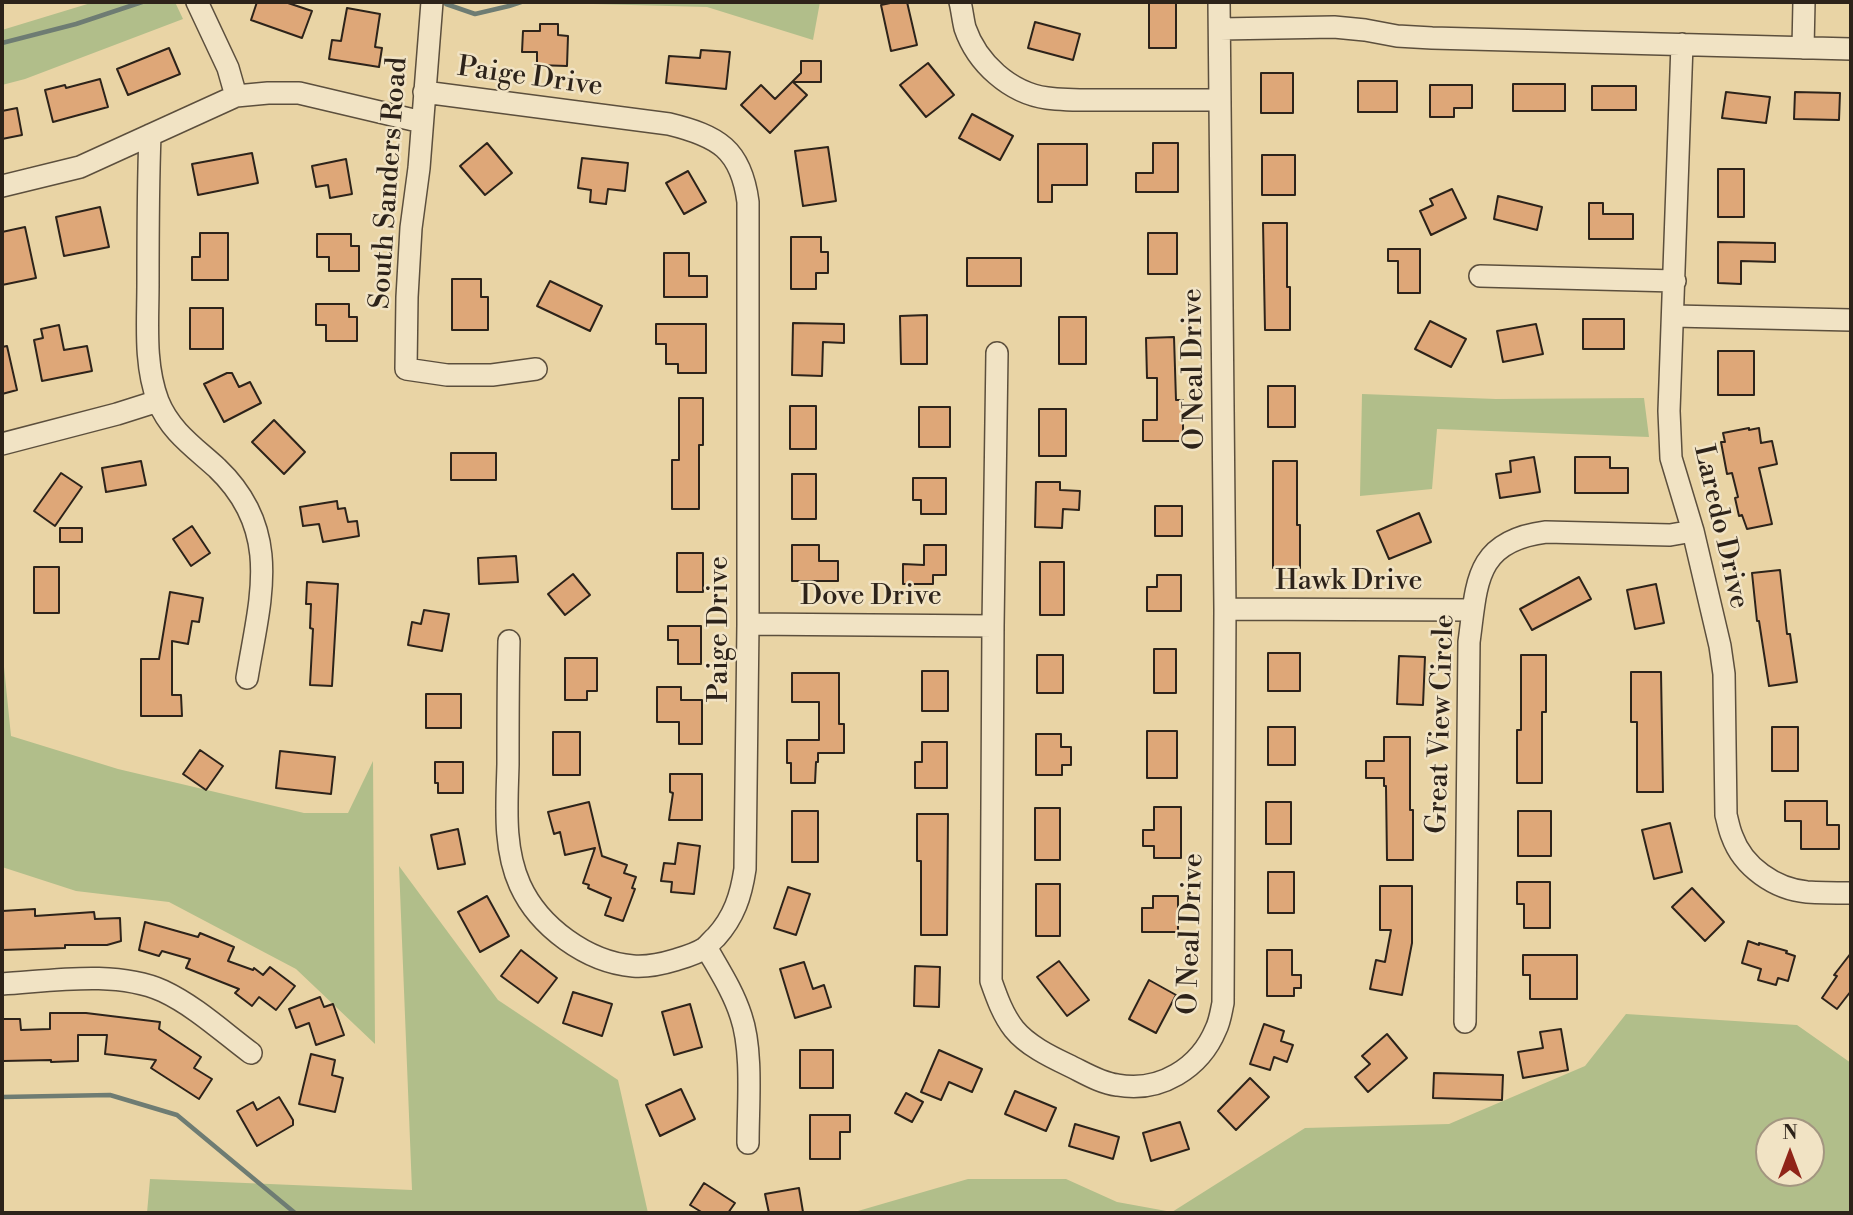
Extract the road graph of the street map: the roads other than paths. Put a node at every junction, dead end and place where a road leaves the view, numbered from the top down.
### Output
1 (197, 2) edge
2 (432, 2) edge
3 (960, 2) edge
4 (1219, 2) edge
5 (1804, 2) edge
6 (1220, 29) junction
7 (1682, 44) junction
8 (1803, 48) junction
9 (1851, 49) edge
10 (424, 92) junction
11 (236, 96) junction
12 (1219, 100) junction
13 (422, 122) junction
14 (150, 135) junction
15 (2, 186) edge
16 (1480, 276) dead end
17 (1675, 281) junction
18 (1674, 316) junction
19 (1851, 320) edge
20 (996, 353) dead end
21 (537, 369) dead end
22 (158, 401) junction
23 (2, 444) edge
24 (1693, 531) junction
25 (1225, 609) junction
26 (1473, 610) junction
27 (748, 624) junction
28 (993, 626) junction
29 (509, 641) dead end
30 (247, 678) dead end
31 (1851, 893) edge
32 (706, 947) junction
33 (2, 984) edge
34 (1465, 1022) dead end
35 (251, 1054) dead end
36 (748, 1143) dead end

1 - 11 street
2 - 10 street, South Sanders Road
3 - 12 street
4 - 6 street, O Neal Drive
5 - 8 street
6 - 7 street
6 - 12 street, O Neal Drive
7 - 8 street
7 - 17 street, Laredo Drive
8 - 9 street
10 - 13 street, South Sanders Road
10 - 27 street, Paige Drive
11 - 13 street
11 - 14 street
12 - 25 street, O Neal Drive
13 - 21 street, South Sanders Road
14 - 15 street
14 - 22 street
16 - 17 street
17 - 18 street, Laredo Drive
18 - 19 street
18 - 24 street, Laredo Drive
20 - 28 street, O Neal Drive
22 - 23 street
22 - 30 street
24 - 26 street, Great View Circle
24 - 31 street, Laredo Drive
25 - 26 street, Hawk Drive
25 - 28 street, O Neal Drive
26 - 34 street, Great View Circle
27 - 28 street, Dove Drive
27 - 32 street, Paige Drive
29 - 32 street, Paige Drive
32 - 36 street
33 - 35 street

